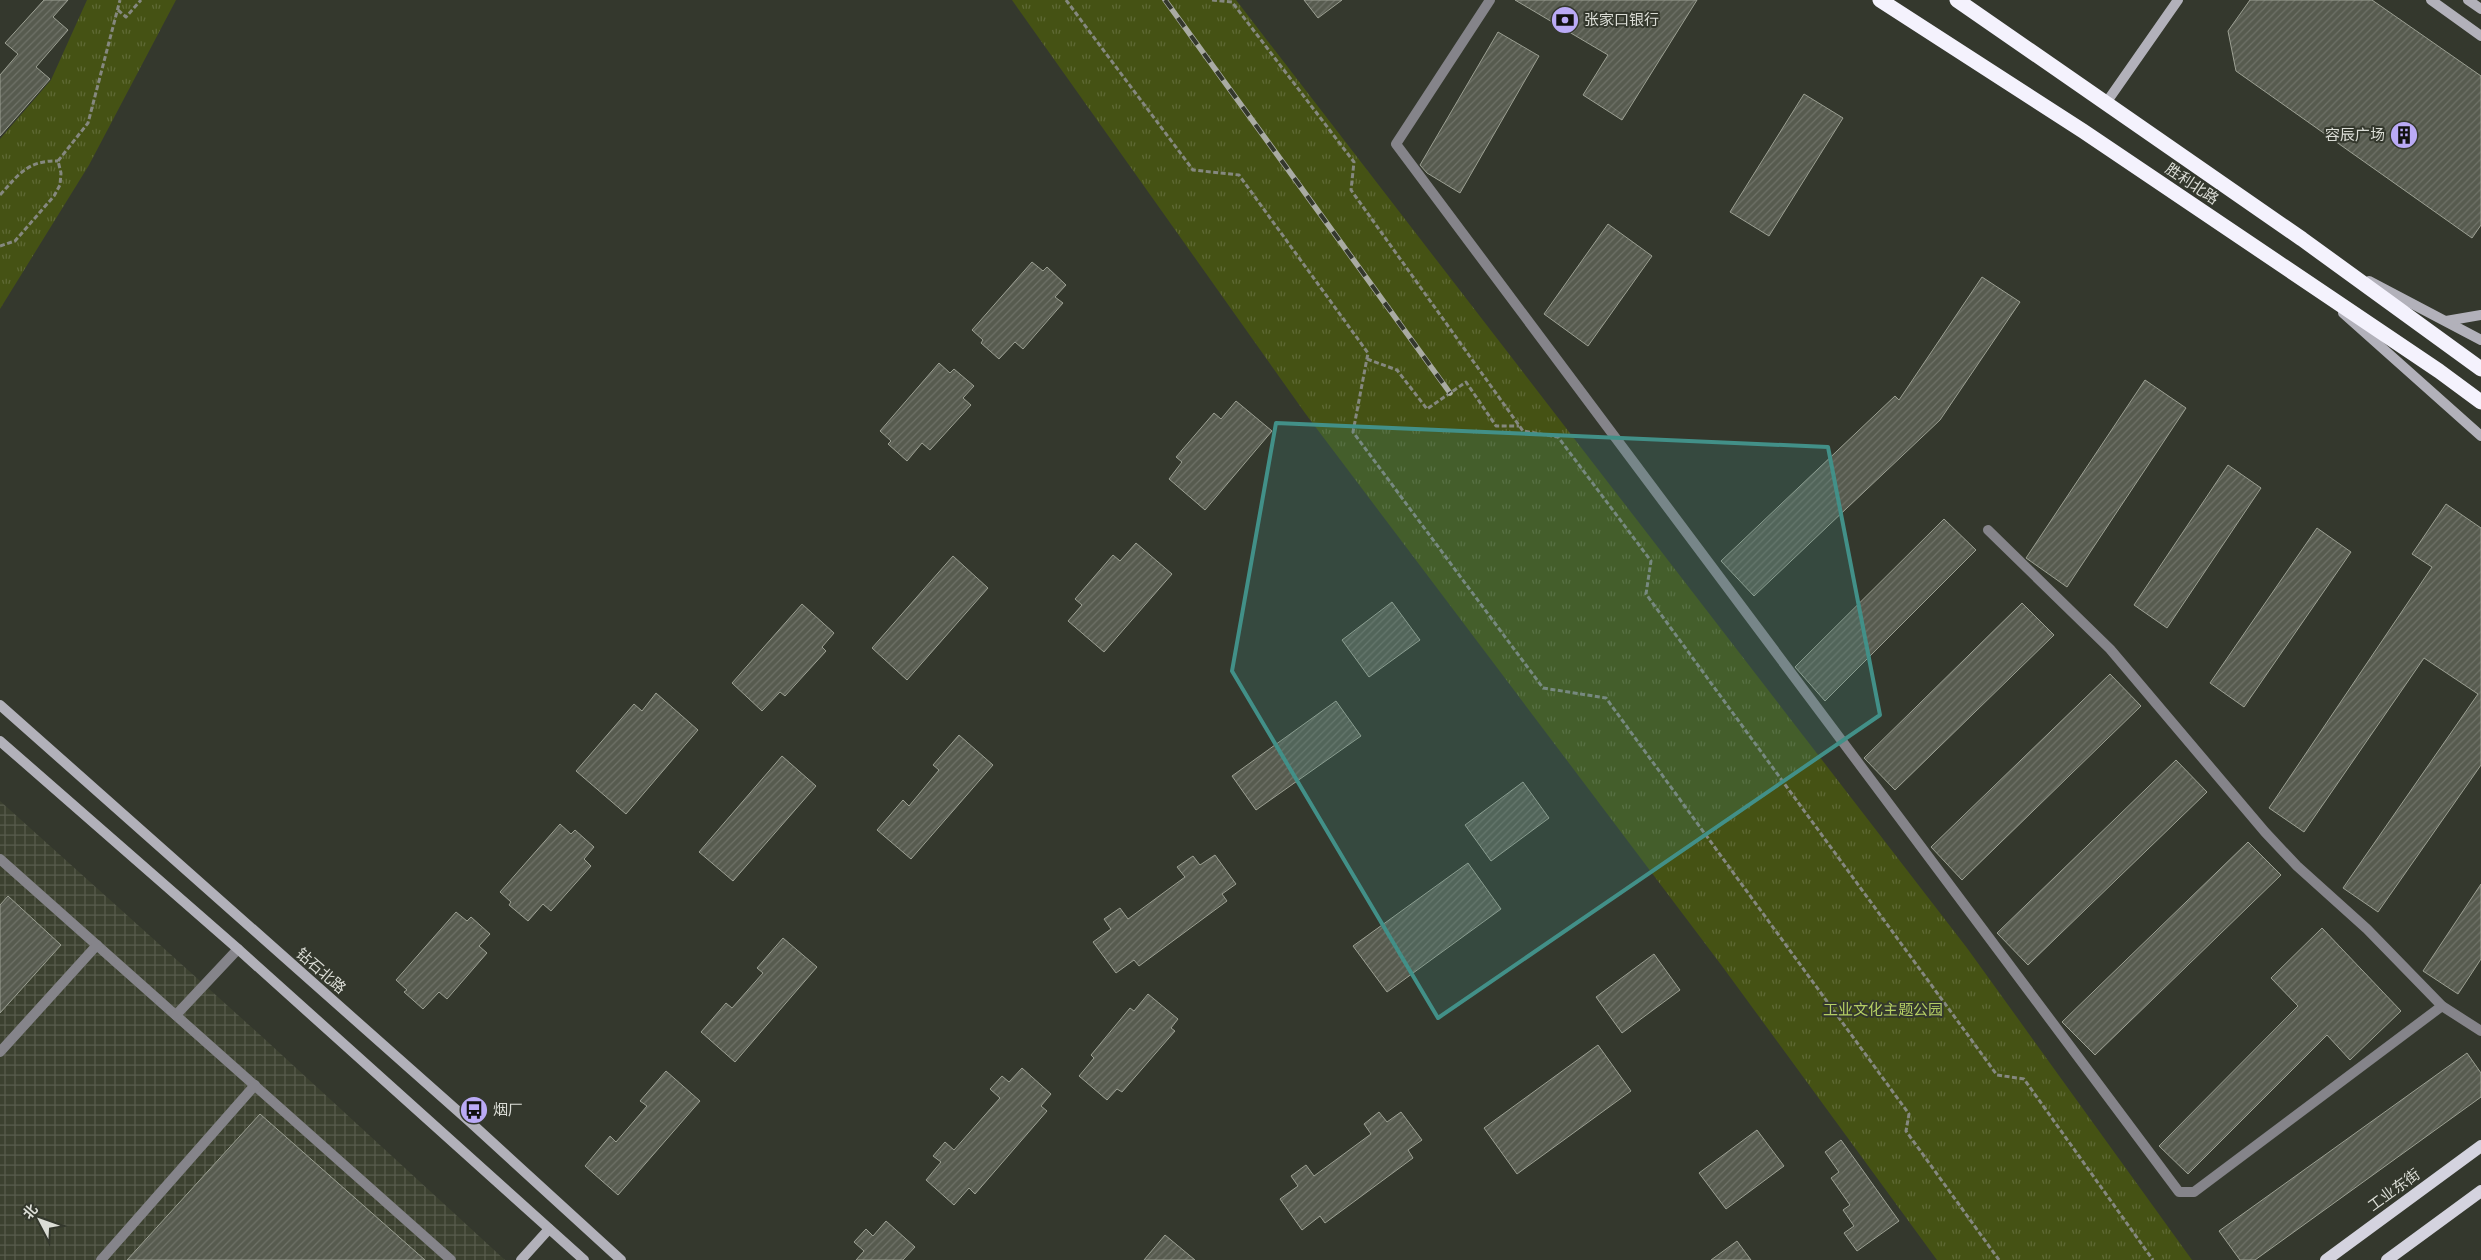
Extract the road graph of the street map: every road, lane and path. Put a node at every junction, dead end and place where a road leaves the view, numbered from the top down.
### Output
1 (120, 0) edge
2 (141, 0) edge
3 (1066, 0) edge
4 (1212, 0) edge
5 (1490, 0) edge
6 (1880, 0) edge
7 (1957, 0) edge
8 (2178, 0) edge
9 (2431, 0) edge
10 (2468, 0) edge
11 (2481, 9) edge
12 (118, 10) junction
13 (2481, 36) edge
14 (2106, 103) junction
15 (58, 161) junction
16 (0, 195) edge
17 (0, 246) edge
18 (2334, 262) junction
19 (2314, 288) junction
20 (2481, 315) edge
21 (2446, 321) junction
22 (2481, 340) edge
23 (1367, 359) junction
24 (2481, 369) edge
25 (2481, 402) edge
26 (1519, 426) junction
27 (2481, 436) edge
28 (1988, 530) dead end
29 (0, 705) edge
30 (0, 741) edge
31 (0, 859) edge
32 (97, 945) junction
33 (238, 949) junction
34 (2442, 1006) junction
35 (176, 1015) junction
36 (2481, 1031) edge
37 (0, 1052) edge
38 (255, 1086) junction
39 (2481, 1146) edge
40 (2481, 1191) edge
41 (549, 1229) junction
42 (101, 1260) edge
43 (452, 1260) edge
44 (521, 1260) edge
45 (584, 1260) edge
46 (621, 1260) edge
47 (1999, 1260) edge
48 (2153, 1260) edge
49 (2326, 1260) edge
50 (2387, 1260) edge

1 - 12 path
2 - 12 path
3 - 23 path
4 - 26 path
5 - 34 street
6 - 19 highway, 胜利北路
7 - 14 highway, 胜利北路
8 - 14 main road
9 - 13 main road
10 - 11 main road
12 - 15 path
14 - 18 highway, 胜利北路
15 - 16 path
15 - 17 path
18 - 21 main road
18 - 24 highway, 胜利北路
19 - 25 highway, 胜利北路
19 - 27 main road
20 - 21 main road
21 - 22 main road
23 - 26 path
23 - 47 path
26 - 48 path
28 - 34 street
29 - 46 main road, 钻石北路
30 - 33 main road
31 - 32 street
32 - 35 street
32 - 37 street
33 - 35 street
33 - 41 main road
34 - 36 street
35 - 38 street
38 - 42 street
38 - 43 street
39 - 49 main road, 工业东街
40 - 50 main road
41 - 44 main road
41 - 45 main road

